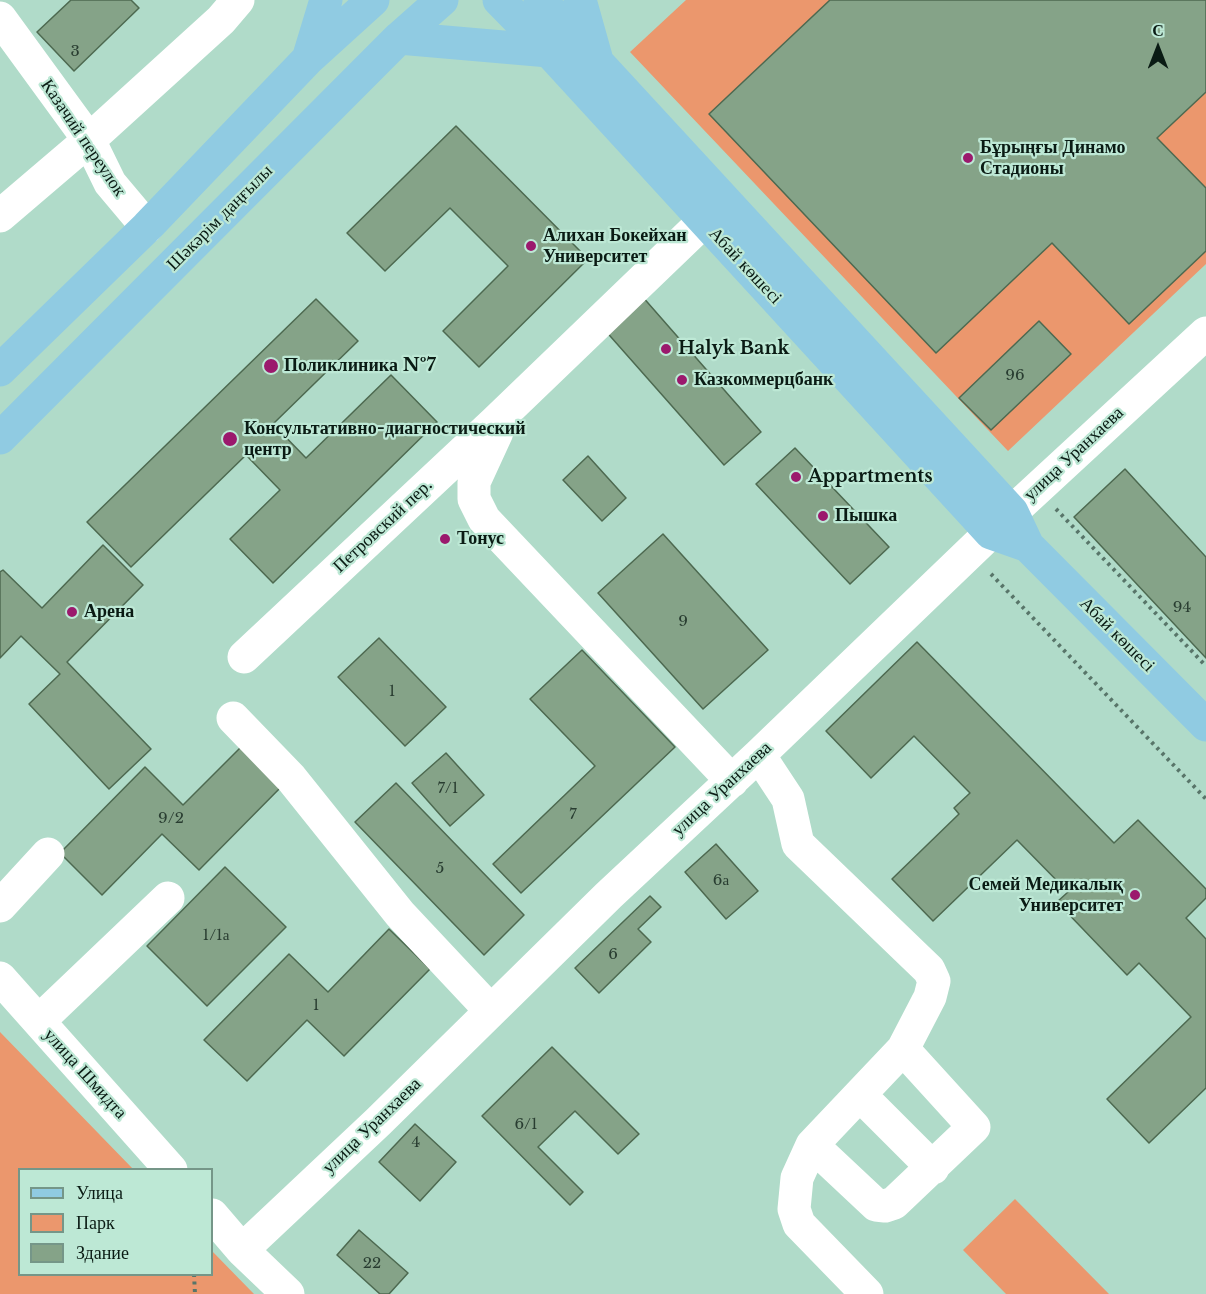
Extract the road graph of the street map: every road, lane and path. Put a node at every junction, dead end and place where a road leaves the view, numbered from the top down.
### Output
1 (238, 0) edge
2 (326, 0) edge
3 (372, 0) edge
4 (442, 0) edge
5 (499, 0) edge
6 (540, 0) edge
7 (580, 0) edge
8 (0, 18) edge
9 (399, 38) junction
10 (549, 51) junction
11 (308, 59) junction
12 (598, 64) junction
13 (89, 140) junction
14 (0, 216) edge
15 (704, 221) junction
16 (147, 227) junction
17 (1206, 333) edge
18 (0, 370) edge
19 (495, 422) junction
20 (0, 438) edge
21 (1037, 489) junction
22 (991, 532) junction
23 (244, 657) dead end
24 (1206, 666) edge
25 (233, 718) dead end
26 (1206, 725) edge
27 (759, 755) junction
28 (732, 781) junction
29 (1206, 799) edge
30 (48, 854) dead end
31 (168, 898) dead end
32 (0, 906) edge
33 (0, 978) edge
34 (491, 1011) junction
35 (39, 1021) junction
36 (903, 1049) junction
37 (860, 1095) junction
38 (812, 1144) junction
39 (169, 1168) edge
40 (933, 1168) junction
41 (213, 1216) edge
42 (242, 1250) junction
43 (194, 1276) edge
44 (195, 1294) edge
45 (288, 1294) edge
46 (867, 1294) edge

1 - 13 street
2 - 11 main road
3 - 11 main road
4 - 9 main road, Шәкәрім даңғылы
5 - 10 main road, Абай көшесі
6 - 12 main road, Абай көшесі
7 - 12 main road
8 - 13 street, Казачий переулок
9 - 10 main road
9 - 20 main road, Шәкәрім даңғылы
10 - 15 main road, Абай көшесі
11 - 16 main road
12 - 22 main road, Абай көшесі
13 - 14 street
13 - 16 street, Казачий переулок
15 - 19 street, Петровский пер.
15 - 22 main road, Абай көшесі
16 - 18 main road
17 - 21 street, улица Уранхаева
19 - 23 street, Петровский пер.
19 - 28 street
21 - 22 street, улица Уранхаева
21 - 24 path
22 - 26 main road, Абай көшесі
22 - 27 street, улица Уранхаева
22 - 29 path
25 - 34 street
27 - 28 street, улица Уранхаева
27 - 36 street
28 - 34 street, улица Уранхаева
30 - 32 street
31 - 35 street
33 - 35 street, улица Шмидта
34 - 42 street, улица Уранхаева
35 - 39 street, улица Шмидта
36 - 37 street
36 - 40 street
37 - 38 street
37 - 40 street
38 - 40 street
38 - 46 street
41 - 42 street
42 - 45 street
43 - 44 path

